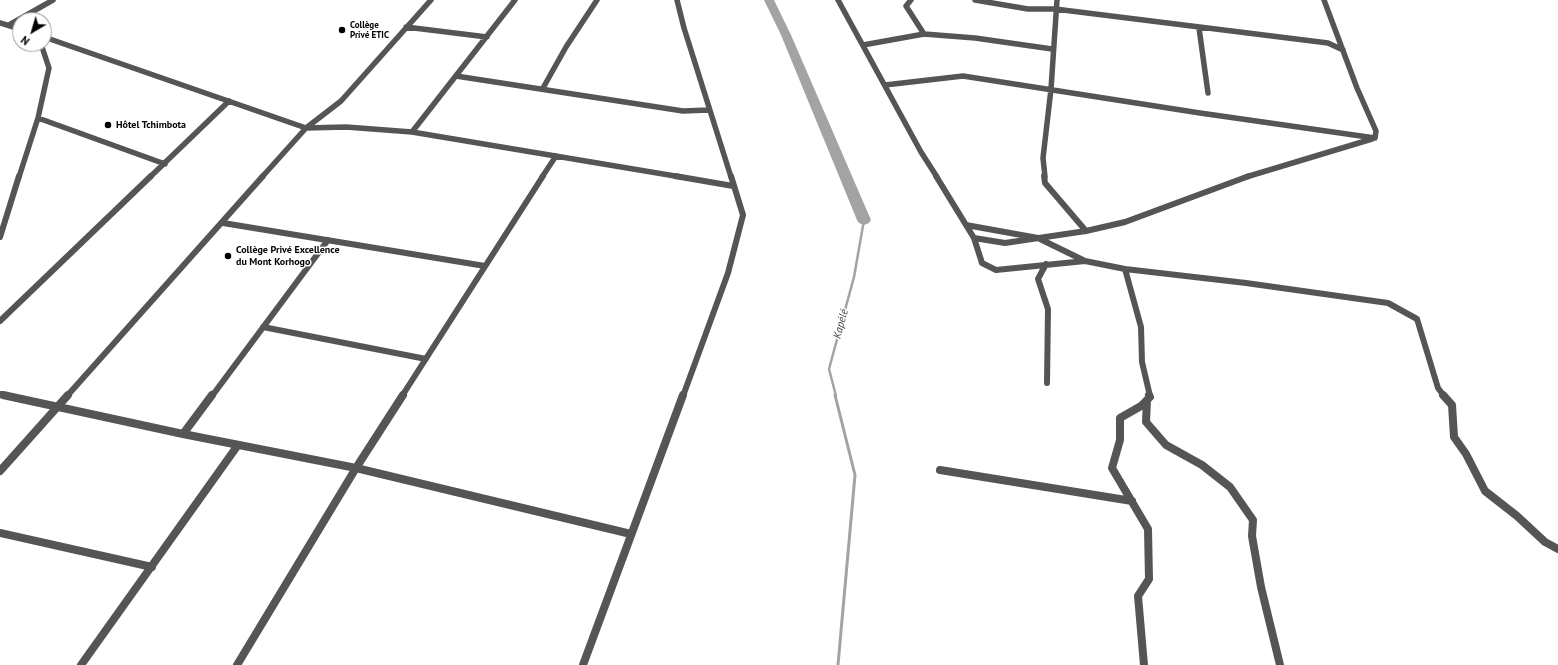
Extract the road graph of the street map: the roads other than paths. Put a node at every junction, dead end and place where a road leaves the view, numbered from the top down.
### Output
1 (53, 0) edge
2 (431, 0) edge
3 (515, 0) edge
4 (597, 0) edge
5 (677, 0) edge
6 (838, 0) edge
7 (911, 0) edge
8 (974, 0) edge
9 (1057, 0) edge
10 (1324, 0) edge
11 (1055, 9) junction
12 (0, 23) edge
13 (9, 25) junction
14 (12, 26) edge
15 (406, 27) junction
16 (1199, 28) junction
17 (924, 34) junction
18 (487, 37) junction
19 (52, 40) edge
20 (863, 45) junction
21 (1052, 49) junction
22 (1343, 50) junction
23 (44, 52) edge
24 (456, 76) junction
25 (885, 85) junction
26 (543, 88) junction
27 (1051, 89) junction
28 (1208, 93) dead end
29 (229, 101) junction
30 (710, 110) junction
31 (38, 118) junction
32 (306, 128) junction
33 (412, 132) junction
34 (1375, 138) junction
35 (556, 156) junction
36 (165, 164) junction
37 (733, 186) junction
38 (223, 223) junction
39 (966, 225) junction
40 (1086, 231) junction
41 (0, 237) edge
42 (974, 238) junction
43 (1038, 238) junction
44 (328, 240) junction
45 (1085, 261) junction
46 (1046, 264) junction
47 (485, 266) junction
48 (1125, 269) junction
49 (0, 321) edge
50 (262, 327) junction
51 (426, 359) junction
52 (1047, 383) dead end
53 (0, 394) edge
54 (1147, 400) junction
55 (58, 405) junction
56 (183, 434) junction
57 (238, 445) junction
58 (356, 468) junction
59 (940, 470) dead end
60 (0, 471) edge
61 (1132, 501) junction
62 (0, 533) edge
63 (631, 534) junction
64 (1558, 549) edge
65 (152, 568) junction
66 (81, 665) edge
67 (237, 665) edge
68 (583, 665) edge
69 (1144, 665) edge
70 (1280, 665) edge

1 - 13 street
2 - 15 street
3 - 18 street
4 - 26 street
5 - 30 street
6 - 20 street
7 - 17 street
8 - 11 street
9 - 11 street
10 - 22 street
11 - 16 street
11 - 21 street
12 - 13 street
13 - 14 street
15 - 18 street
15 - 32 street
16 - 22 street
16 - 28 street
17 - 20 street
17 - 21 street
18 - 24 street
19 - 29 street
20 - 25 street
21 - 27 street
22 - 34 street
23 - 31 street
24 - 26 street
24 - 33 street
25 - 27 street
25 - 39 street
26 - 30 street
27 - 34 street
27 - 40 street
29 - 32 street
29 - 36 street
30 - 37 street
31 - 36 street
31 - 41 street
32 - 33 street
32 - 38 street
33 - 35 street
34 - 40 street
35 - 37 street
35 - 47 street
36 - 49 street
37 - 63 street
38 - 44 street
38 - 55 street
39 - 42 street
39 - 43 street
40 - 43 street
42 - 43 street
42 - 46 street
43 - 45 street
44 - 47 street
44 - 50 street
45 - 46 street
45 - 48 street
46 - 52 street
47 - 51 street
48 - 54 street
48 - 64 street
50 - 51 street
50 - 56 street
51 - 58 street
53 - 55 street
54 - 61 street
54 - 70 street
55 - 56 street
55 - 60 street
56 - 57 street
57 - 58 street
57 - 65 street
58 - 63 street
58 - 67 street
59 - 61 street
61 - 69 street
62 - 65 street
63 - 68 street
65 - 66 street

